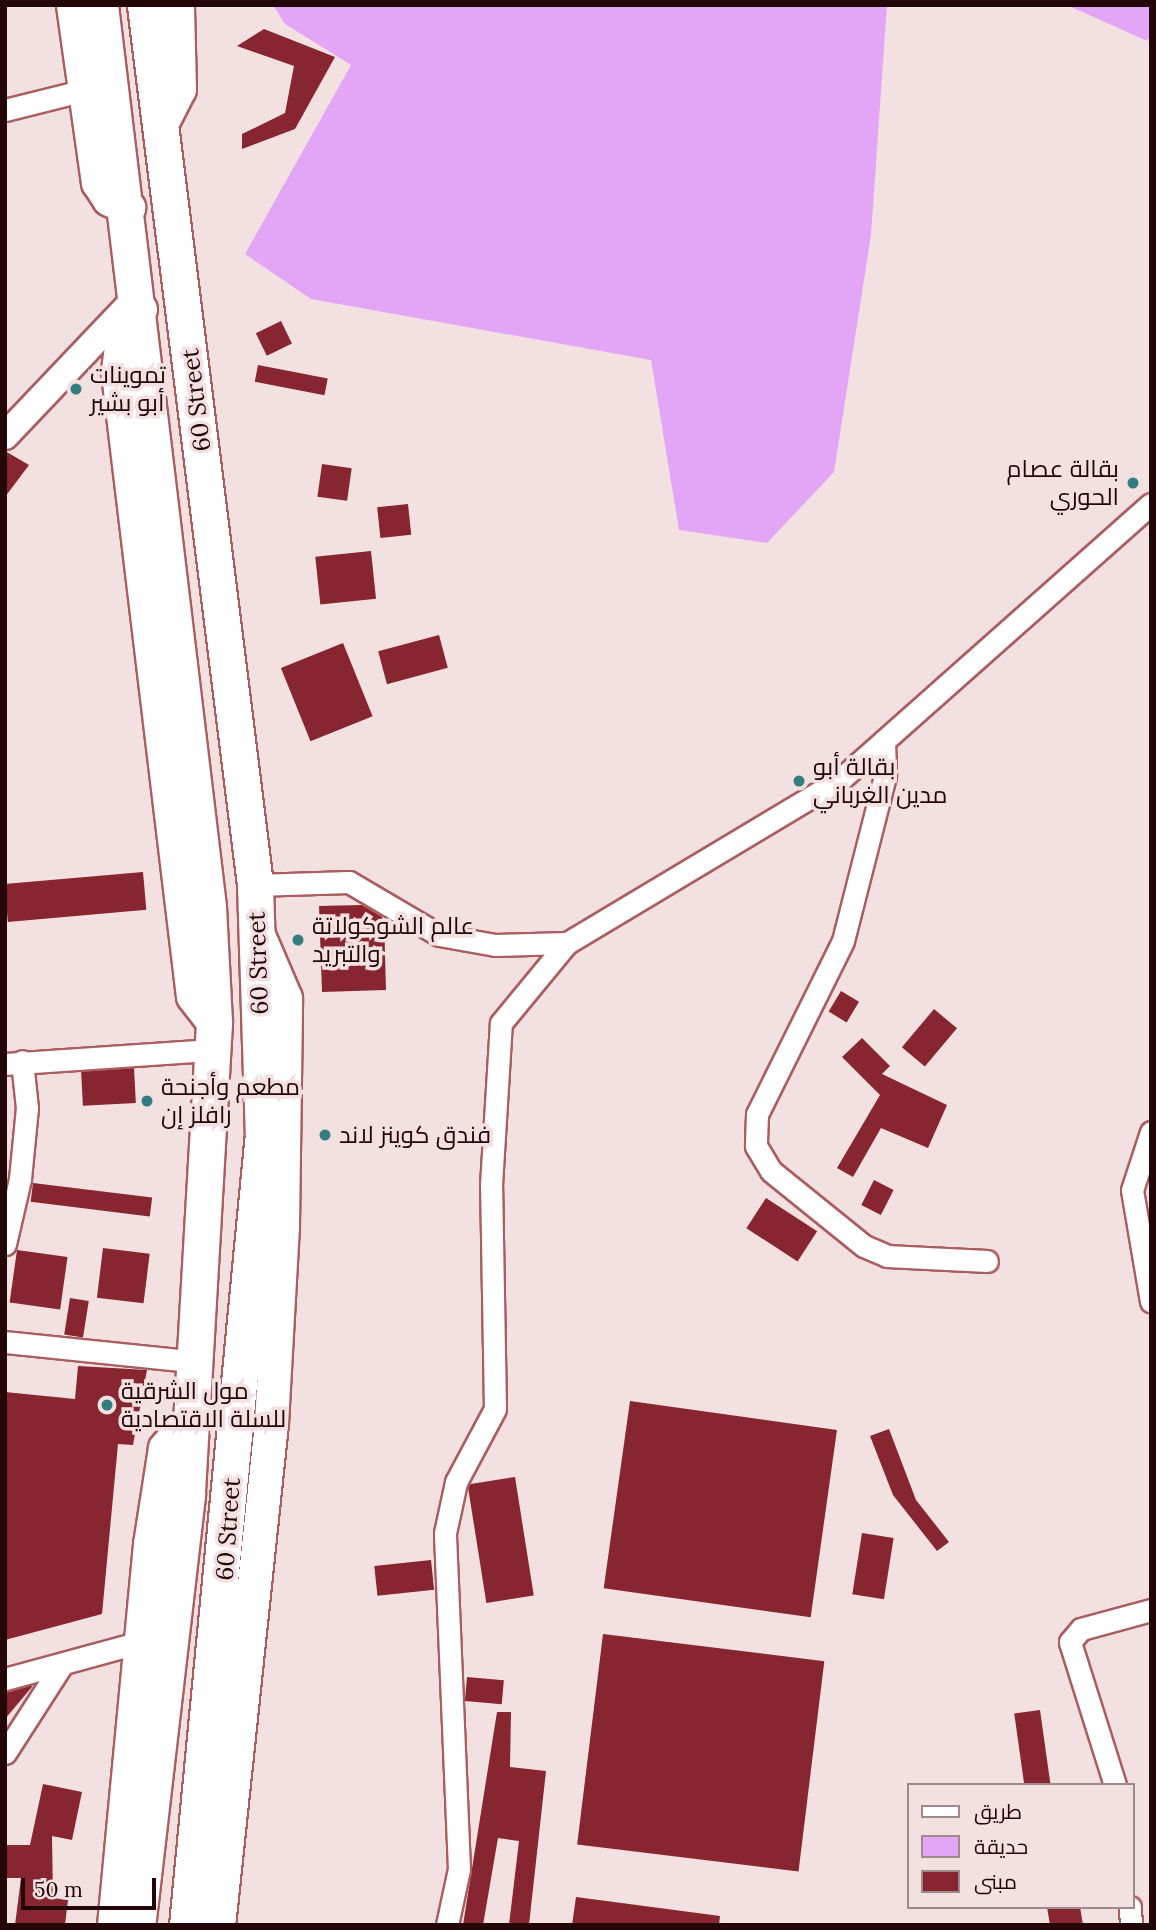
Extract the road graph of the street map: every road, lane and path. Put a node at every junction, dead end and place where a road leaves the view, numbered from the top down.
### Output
1 (73, 5) edge
2 (100, 5) edge
3 (145, 5) edge
4 (177, 5) edge
5 (92, 49) junction
6 (85, 90) junction
7 (5, 110) edge
8 (162, 122) junction
9 (128, 207) junction
10 (139, 302) junction
11 (5, 436) edge
12 (1151, 504) edge
13 (884, 742) junction
14 (255, 885) junction
15 (567, 943) junction
16 (213, 1036) junction
17 (14, 1062) edge
18 (1151, 1132) edge
19 (5, 1244) edge
20 (987, 1261) dead end
21 (1151, 1301) edge
22 (5, 1342) edge
23 (197, 1362) junction
24 (193, 1416) junction
25 (1151, 1610) edge
26 (141, 1642) junction
27 (61, 1666) junction
28 (5, 1679) edge
29 (5, 1752) edge
30 (219, 1753) junction
31 (1114, 1783) edge
32 (114, 1925) edge
33 (137, 1925) edge
34 (187, 1925) edge
35 (218, 1925) edge
36 (447, 1925) edge

1 - 5 main road
2 - 5 highway, 60 Street
3 - 8 highway, 60 Street
4 - 8 main road
5 - 6 main road
5 - 9 highway, 60 Street
6 - 7 street
6 - 9 main road
8 - 14 highway, 60 Street
9 - 10 highway, 60 Street
10 - 11 street
10 - 16 highway, 60 Street
12 - 13 street
13 - 15 street
13 - 20 street
14 - 15 street
14 - 30 highway, 60 Street
15 - 36 street
16 - 17 street
16 - 23 highway, 60 Street
17 - 19 street
18 - 21 street
22 - 23 street
23 - 24 highway, 60 Street
24 - 26 main road
24 - 33 highway, 60 Street
25 - 31 street
26 - 27 street
26 - 32 main road
27 - 28 street
27 - 29 street
30 - 34 highway, 60 Street
30 - 35 main road

